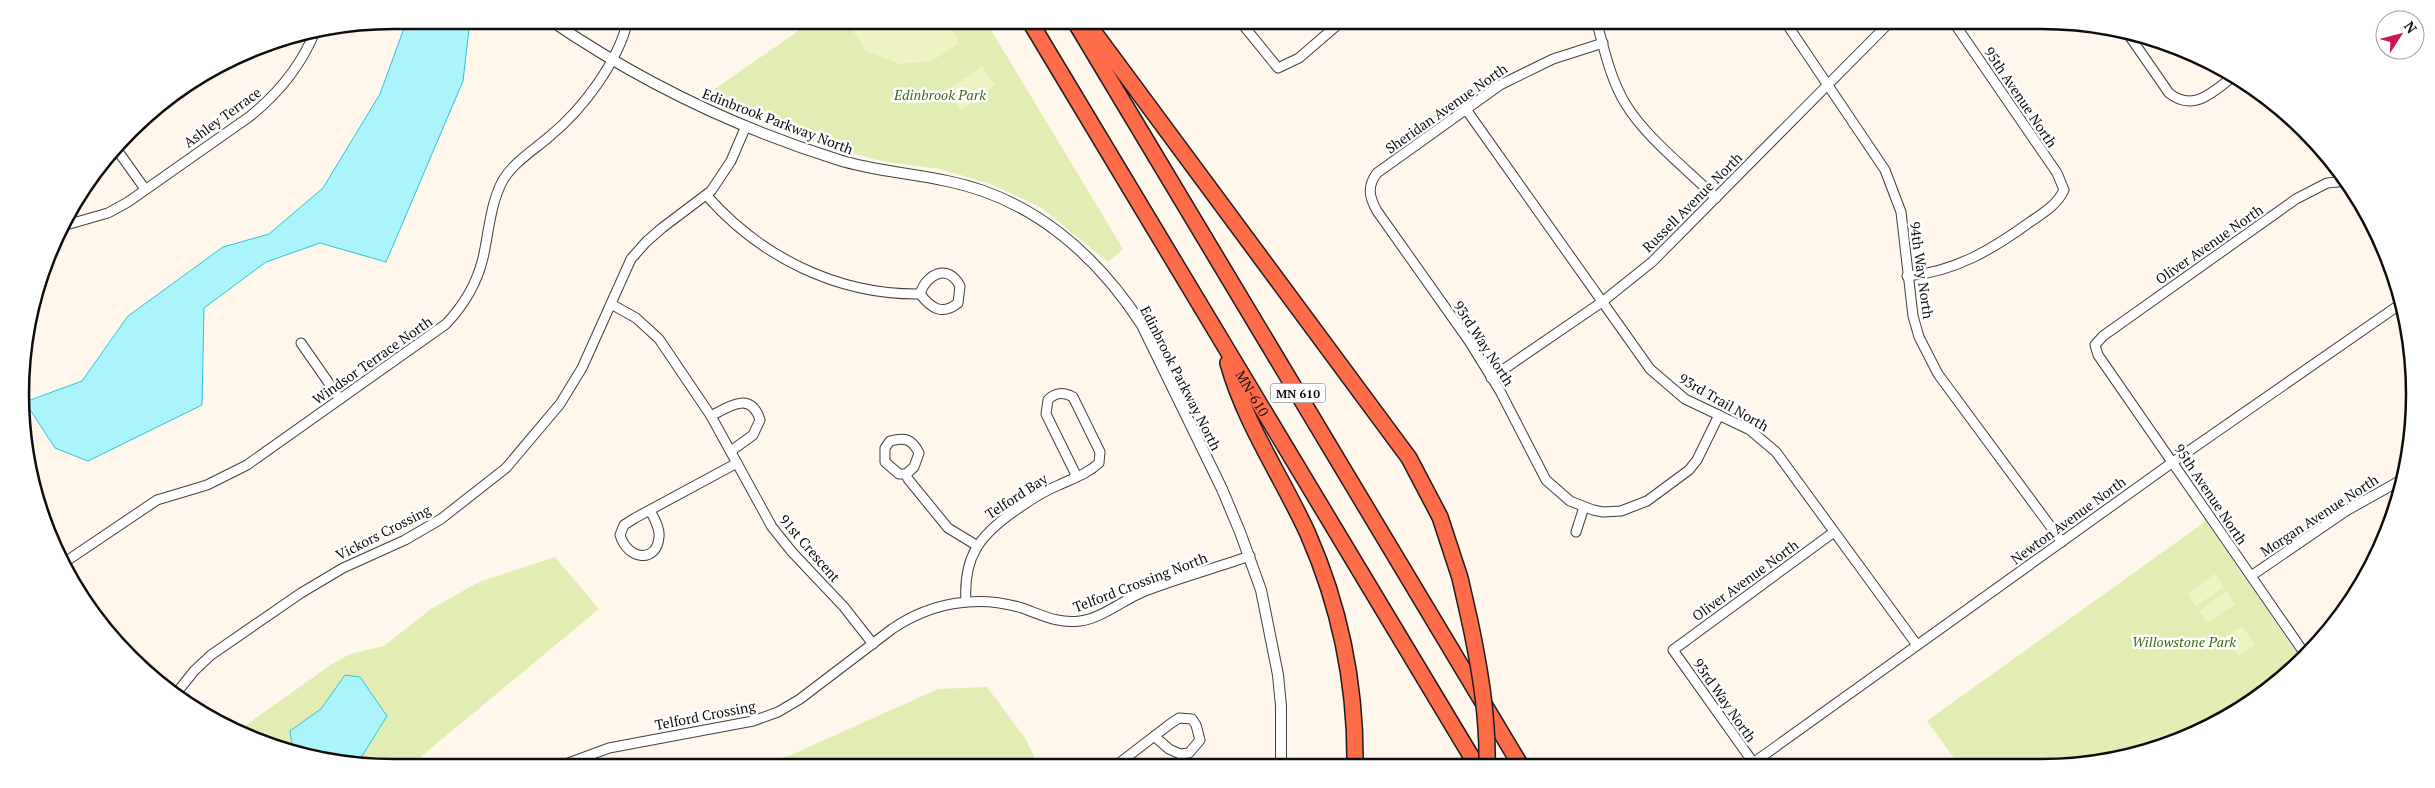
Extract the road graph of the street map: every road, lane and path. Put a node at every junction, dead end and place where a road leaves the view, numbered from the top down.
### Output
1 (564, 29) edge
2 (626, 29) edge
3 (1034, 29) edge
4 (1079, 29) edge
5 (1093, 29) edge
6 (1247, 29) edge
7 (1333, 29) edge
8 (1599, 29) edge
9 (1790, 29) edge
10 (1883, 29) edge
11 (1958, 29) edge
12 (311, 38) edge
13 (2132, 40) edge
14 (1603, 43) junction
15 (610, 60) junction
16 (2228, 81) edge
17 (1828, 85) junction
18 (1465, 108) junction
19 (746, 126) junction
20 (119, 153) edge
21 (2338, 182) edge
22 (1370, 185) joint
23 (145, 189) junction
24 (707, 196) junction
25 (1716, 198) junction
26 (71, 224) edge
27 (1907, 276) junction
28 (920, 294) junction
29 (1602, 302) junction
30 (611, 304) junction
31 (2396, 307) edge
32 (1222, 342) junction
33 (301, 343) dead end
34 (2096, 345) joint
35 (1491, 378) junction
36 (340, 399) junction
37 (1719, 415) junction
38 (711, 416) junction
39 (731, 451) junction
40 (2173, 462) junction
41 (736, 463) junction
42 (906, 474) junction
43 (1077, 478) junction
44 (2395, 483) edge
45 (1584, 507) junction
46 (650, 510) junction
47 (1576, 532) dead end
48 (1834, 532) junction
49 (2062, 542) junction
50 (976, 546) junction
51 (1250, 556) junction
52 (68, 560) edge
53 (2251, 576) junction
54 (966, 602) junction
55 (873, 644) junction
56 (1917, 646) junction
57 (2302, 649) edge
58 (1673, 650) joint
59 (179, 689) edge
60 (1154, 736) junction
61 (579, 759) edge
62 (1124, 759) edge
63 (1281, 759) edge
64 (1355, 759) edge
65 (1473, 759) edge
66 (1487, 759) edge
67 (1517, 759) edge
68 (1750, 759) edge
69 (1761, 759) edge

1 - 15 street, Edinbrook Parkway North
2 - 15 street, Windsor Terrace North
3 - 32 highway, MN-610 / MN 610
4 - 67 highway, MN 610
5 - 66 highway, bridge
6 - 7 street
8 - 14 street
9 - 17 street, 94th Way North
10 - 17 street, Russell Avenue North
11 - 27 street, 95th Avenue North
12 - 23 street, Ashley Terrace
13 - 16 street
14 - 18 street, Sheridan Avenue North
14 - 25 street
15 - 19 street, Edinbrook Parkway North
15 - 36 street, Windsor Terrace North
17 - 25 street, Russell Avenue North
17 - 27 street, 94th Way North
18 - 22 street, Sheridan Avenue North
18 - 29 street, 93rd Trail North
19 - 24 street, Vickors Crossing
19 - 51 street, Edinbrook Parkway North
20 - 23 street
21 - 34 street, Oliver Avenue North
22 - 35 street, 93rd Way North
23 - 26 street, Ashley Terrace
24 - 28 street
24 - 30 street, Vickors Crossing
25 - 29 street, Russell Avenue North
27 - 49 street, 94th Way North
28 - 28 street
29 - 35 street, Russell Avenue North
29 - 37 street, 93rd Trail North
30 - 38 street, 91st Crescent
30 - 59 street, Vickors Crossing
31 - 40 street, Newton Avenue North
32 - 64 highway
32 - 65 highway, MN-610 / MN 610
33 - 36 street
34 - 40 street, 95th Avenue North
35 - 45 street, 93rd Way North
36 - 52 street, Windsor Terrace North
37 - 45 street, 93rd Way North
37 - 48 street, 93rd Trail North
38 - 39 street, 91st Crescent
38 - 39 street
39 - 41 street, 91st Crescent
40 - 49 street, Newton Avenue North
40 - 53 street, 95th Avenue North
41 - 46 street
41 - 55 street, 91st Crescent
42 - 42 street
42 - 50 street
43 - 43 street, Telford Bay
43 - 50 street, Telford Bay
44 - 53 street, Morgan Avenue North
45 - 47 street
46 - 46 street
48 - 56 street, 93rd Trail North
48 - 58 street, Oliver Avenue North
49 - 56 street, Newton Avenue North
50 - 54 street, Telford Bay
51 - 54 street, Telford Crossing North
51 - 63 street, Edinbrook Parkway North
53 - 57 street, 95th Avenue North
54 - 55 street, Telford Crossing North
55 - 61 street, Telford Crossing
56 - 69 street, Newton Avenue North
58 - 68 street, 93rd Way North
60 - 60 street
60 - 62 street

